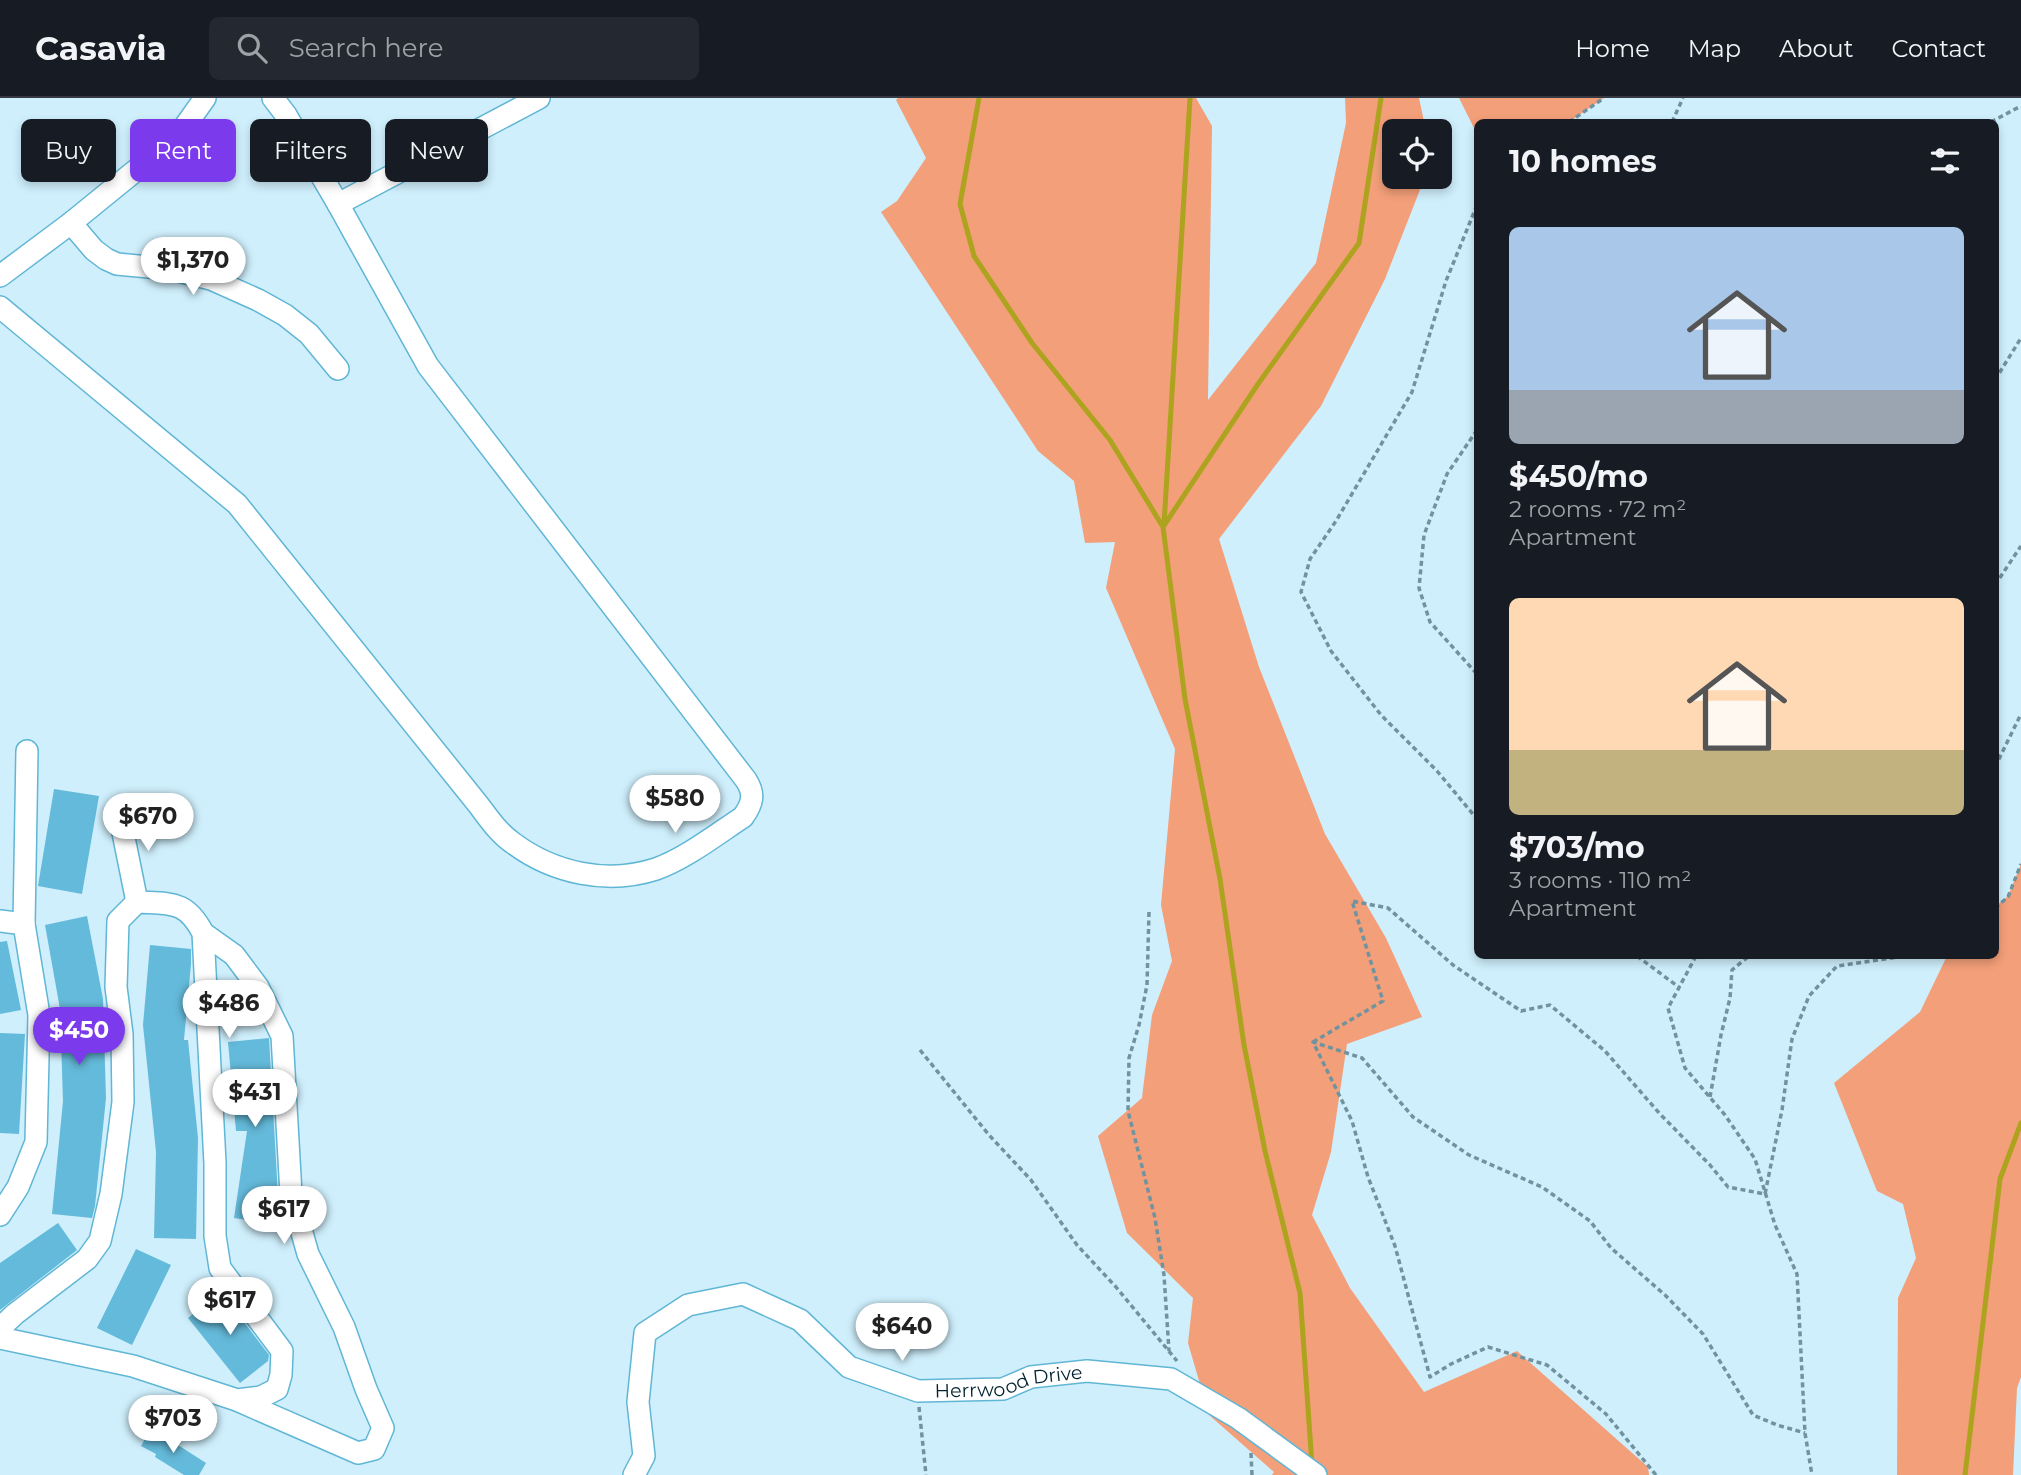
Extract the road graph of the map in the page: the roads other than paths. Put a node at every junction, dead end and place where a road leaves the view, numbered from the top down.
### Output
1 (205, 98) edge
2 (273, 98) edge
3 (539, 98) edge
4 (338, 204) junction
5 (71, 223) junction
6 (0, 276) edge
7 (0, 307) edge
8 (338, 369) dead end
9 (27, 751) dead end
10 (118, 813) dead end
11 (137, 902) junction
12 (0, 921) edge
13 (24, 924) junction
14 (203, 933) junction
15 (0, 1215) edge
16 (0, 1328) edge
17 (0, 1338) edge
18 (237, 1400) junction
19 (634, 1475) edge
20 (1316, 1475) edge

1 - 5 street
2 - 4 street
3 - 4 street
4 - 7 street
5 - 6 street
5 - 8 street
9 - 13 street
10 - 11 street
11 - 14 street
11 - 16 street
12 - 13 street
13 - 15 street
14 - 18 street
14 - 18 street
17 - 18 street
19 - 20 street, Herrwood Drive

